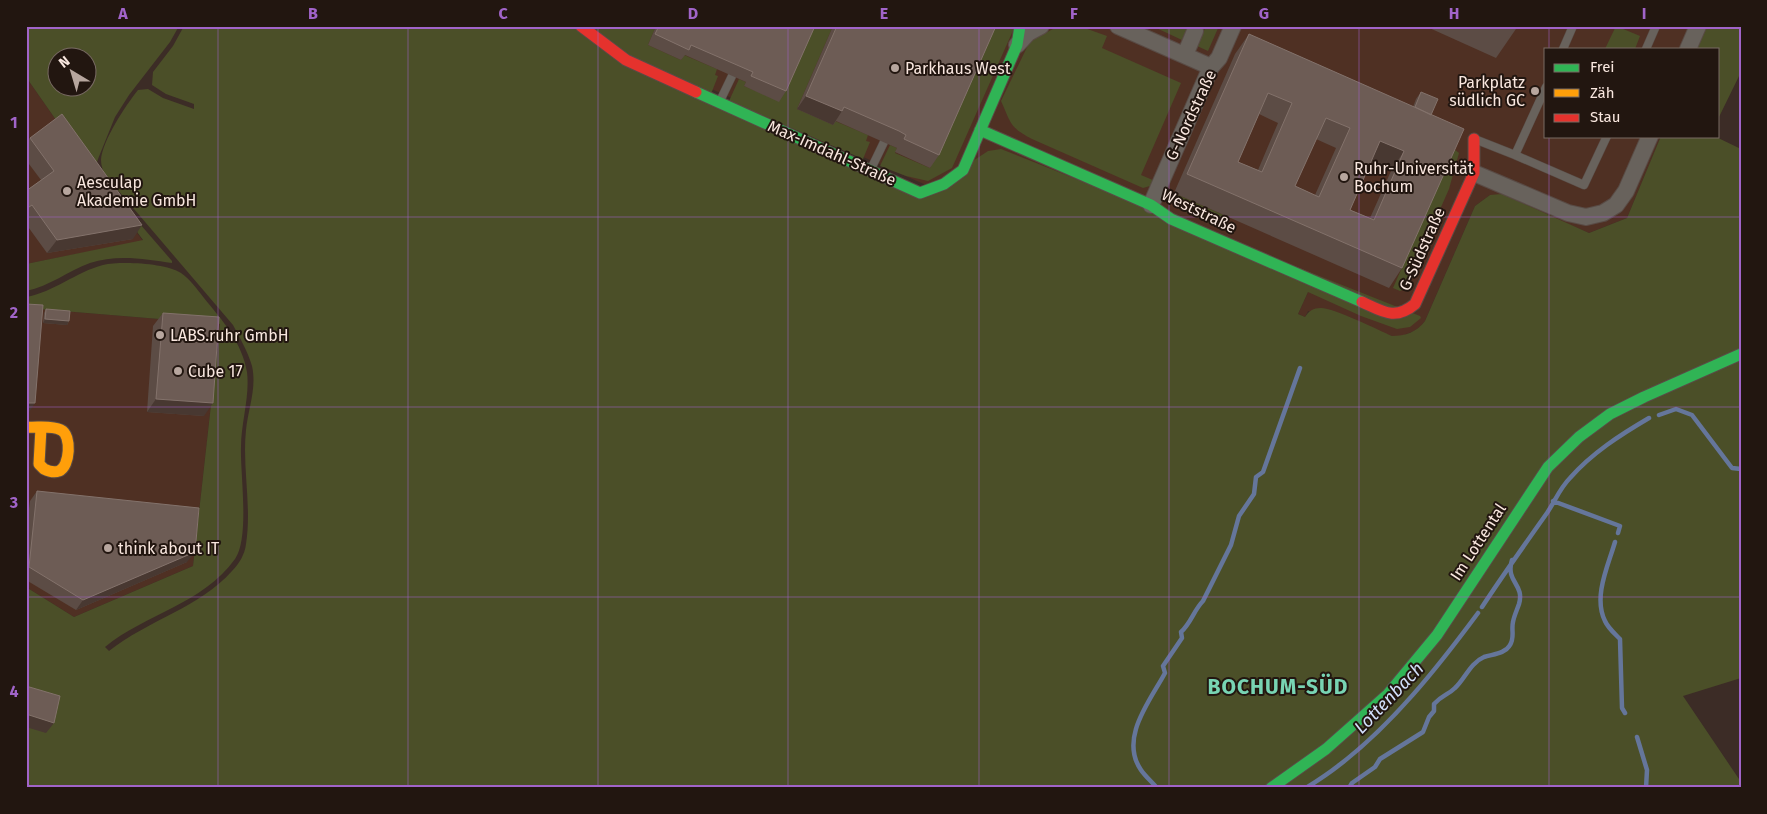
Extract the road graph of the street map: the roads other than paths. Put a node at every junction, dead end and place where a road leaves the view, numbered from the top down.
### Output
1 (581, 26) edge
2 (1020, 26) edge
3 (1041, 26) edge
4 (1118, 26) edge
5 (1573, 26) edge
6 (1656, 26) edge
7 (1698, 26) edge
8 (1232, 30) edge
9 (1195, 31) dead end
10 (1018, 45) junction
11 (1563, 48) edge
12 (1646, 48) edge
13 (1688, 48) edge
14 (1184, 55) junction
15 (1212, 67) junction
16 (732, 76) dead end
17 (1544, 91) edge
18 (719, 103) junction
19 (980, 130) junction
20 (1606, 138) edge
21 (1649, 138) edge
22 (1474, 139) joint
23 (884, 142) dead end
24 (1515, 155) junction
25 (870, 171) junction
26 (1474, 173) junction
27 (1150, 205) junction
28 (1406, 312) joint
29 (1741, 354) edge
30 (26, 427) edge
31 (41, 428) dead end
32 (1271, 788) edge

1 - 18 street, Max-Imdahl-Straße
2 - 10 street, Max-Imdahl-Straße
3 - 10 street, Max-Imdahl-Straße
4 - 14 street
5 - 11 lane
6 - 12 lane
7 - 13 street
8 - 15 street, G-Nordstraße
9 - 14 street
10 - 19 street, Max-Imdahl-Straße
14 - 15 street
15 - 27 street, G-Nordstraße
16 - 18 lane
17 - 24 lane
18 - 25 street, Max-Imdahl-Straße
19 - 25 street, Max-Imdahl-Straße
19 - 27 street, Weststraße
20 - 24 lane
21 - 26 street
22 - 24 lane
22 - 26 street, G-Südstraße
23 - 25 lane
26 - 28 street, G-Südstraße
27 - 28 street, Weststraße
29 - 32 street, Im Lottental
30 - 31 street

